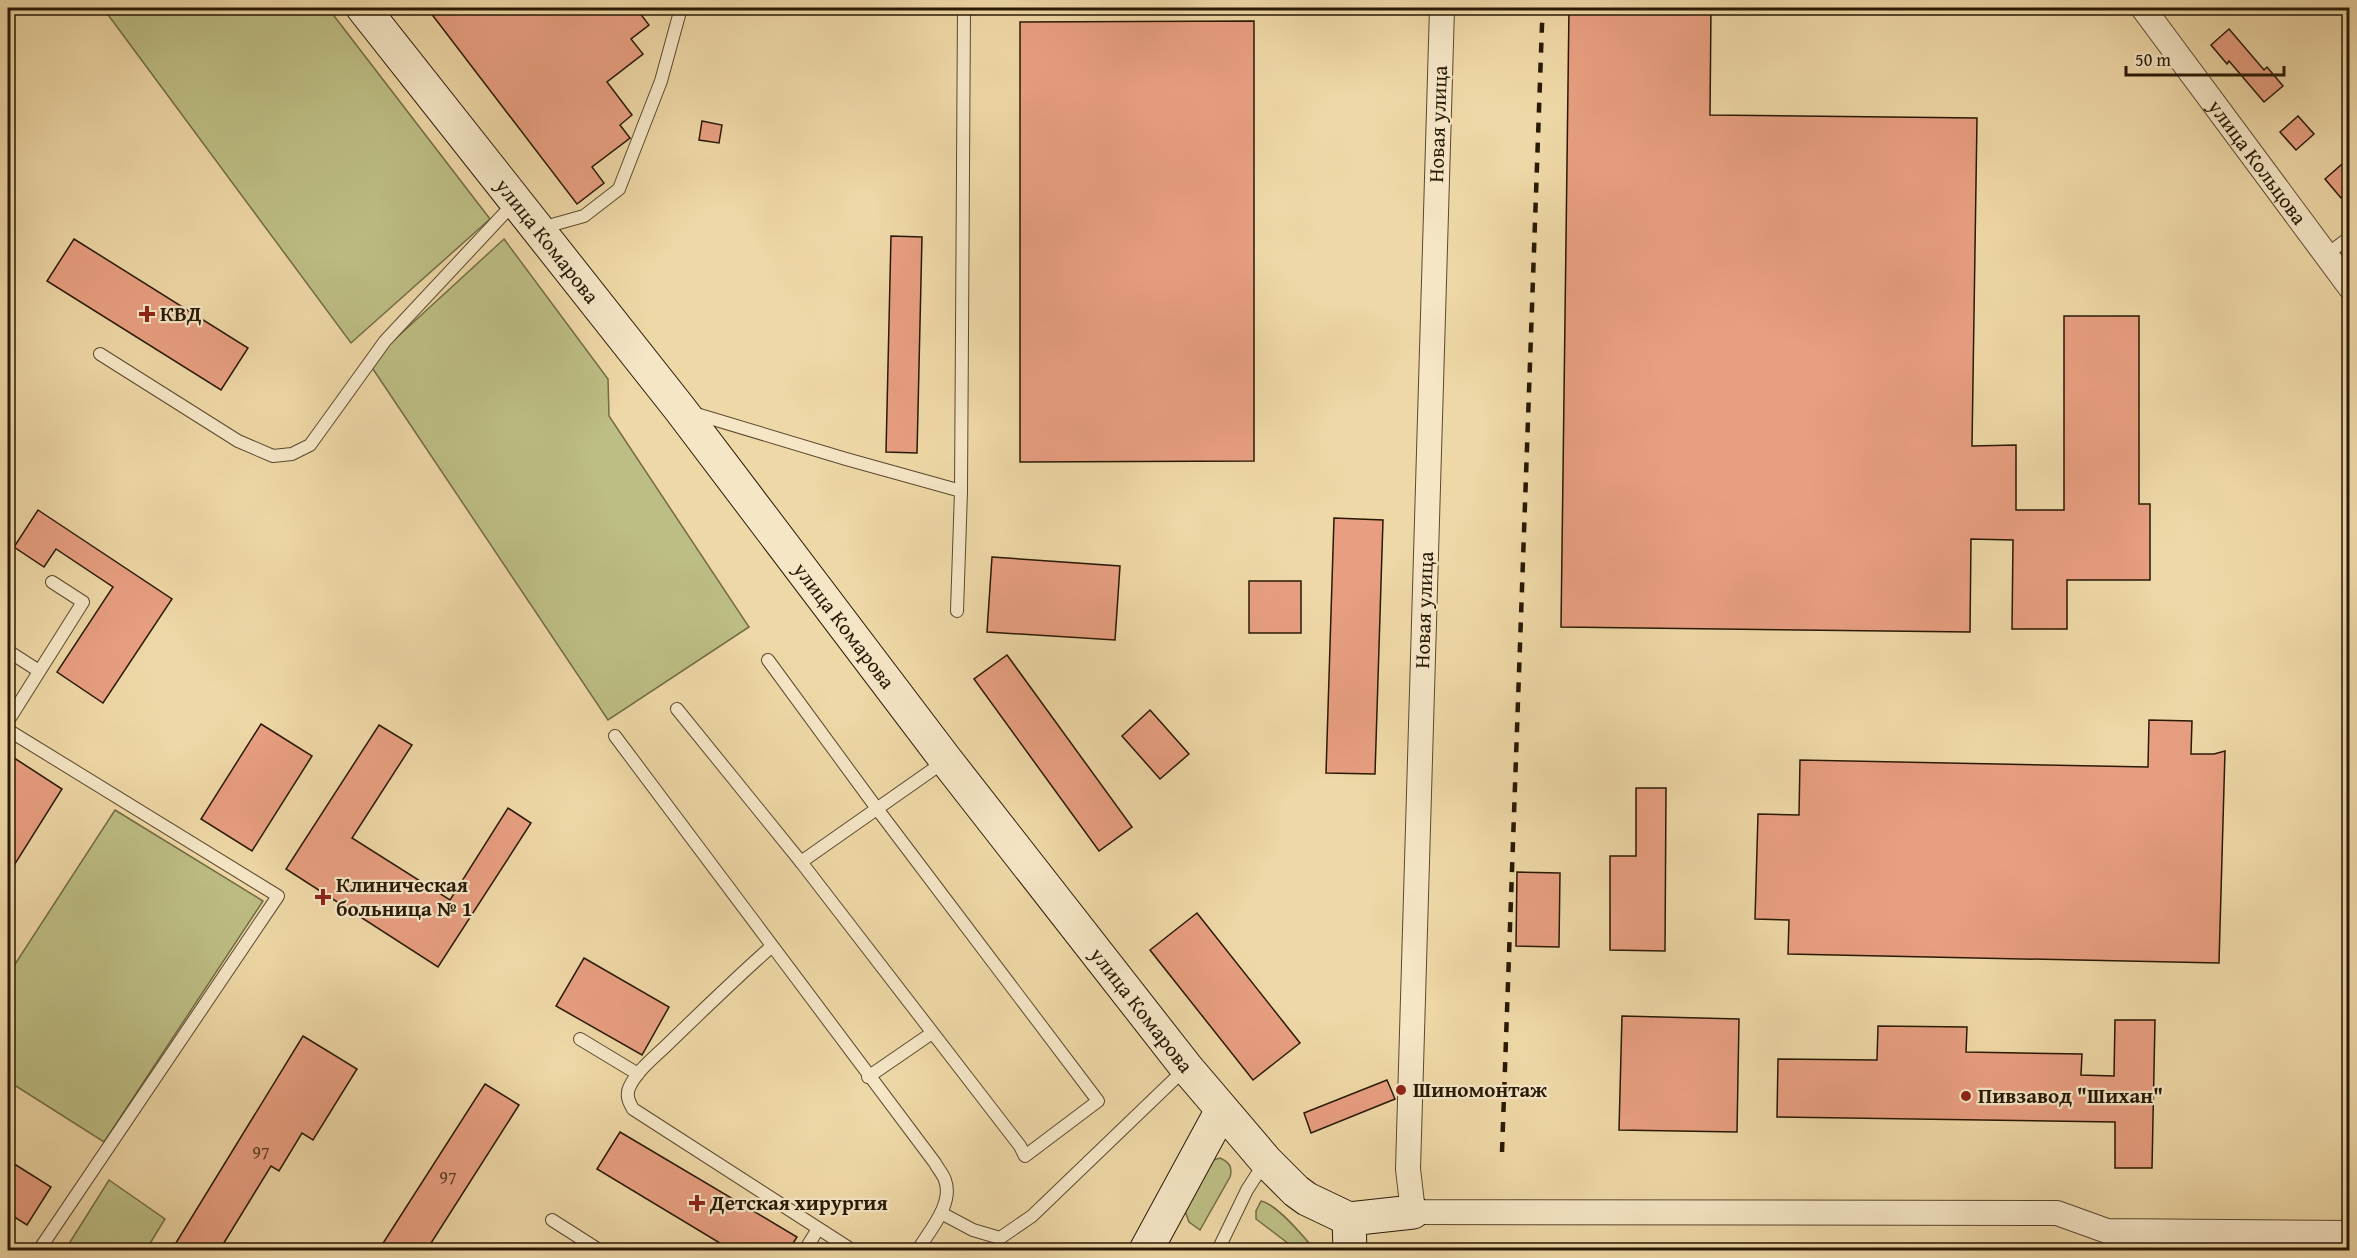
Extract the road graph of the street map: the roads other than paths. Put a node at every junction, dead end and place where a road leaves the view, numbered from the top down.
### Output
1 (363, 8) edge
2 (681, 8) edge
3 (964, 8) edge
4 (1442, 8) edge
5 (2143, 8) edge
6 (515, 202) junction
7 (537, 230) junction
8 (2349, 237) edge
9 (2326, 255) junction
10 (2349, 287) edge
11 (100, 354) dead end
12 (680, 409) junction
13 (961, 491) junction
14 (52, 582) dead end
15 (957, 611) dead end
16 (8, 651) edge
17 (768, 660) dead end
18 (39, 671) junction
19 (677, 709) dead end
20 (8, 721) edge
21 (8, 730) edge
22 (615, 736) dead end
23 (946, 760) junction
24 (878, 810) junction
25 (801, 862) junction
26 (771, 947) junction
27 (932, 1033) junction
28 (580, 1039) dead end
29 (1186, 1067) junction
30 (638, 1074) junction
31 (868, 1077) junction
32 (1222, 1110) junction
33 (1266, 1161) junction
34 (1413, 1212) junction
35 (941, 1213) junction
36 (552, 1220) dead end
37 (818, 1228) junction
38 (2349, 1233) edge
39 (1350, 1235) edge
40 (39, 1251) edge
41 (598, 1251) edge
42 (805, 1251) edge
43 (852, 1251) edge
44 (918, 1251) edge
45 (1146, 1251) edge
46 (1218, 1251) edge

1 - 6 street, улица Комарова
2 - 7 lane
3 - 13 lane
4 - 34 street, Новая улица
5 - 9 street, улица Кольцова
6 - 7 street, улица Комарова
6 - 11 lane
7 - 12 street, улица Комарова
8 - 9 lane
9 - 10 street, улица Кольцова
12 - 13 lane
12 - 23 street, улица Комарова
13 - 15 lane
14 - 18 lane
16 - 18 lane
17 - 24 lane
18 - 20 lane
19 - 25 lane
21 - 40 lane
22 - 26 lane
23 - 24 lane
23 - 29 street, улица Комарова
24 - 25 lane
24 - 27 lane
25 - 27 lane
26 - 30 lane
26 - 31 lane
27 - 31 lane
28 - 30 lane
29 - 32 street, улица Комарова
29 - 35 lane
30 - 37 lane
31 - 35 lane
32 - 33 street, улица Комарова
32 - 45 street
33 - 39 street, улица Комарова
33 - 46 lane
34 - 38 street
34 - 39 street
35 - 44 lane
36 - 41 lane
37 - 42 lane
37 - 43 lane

